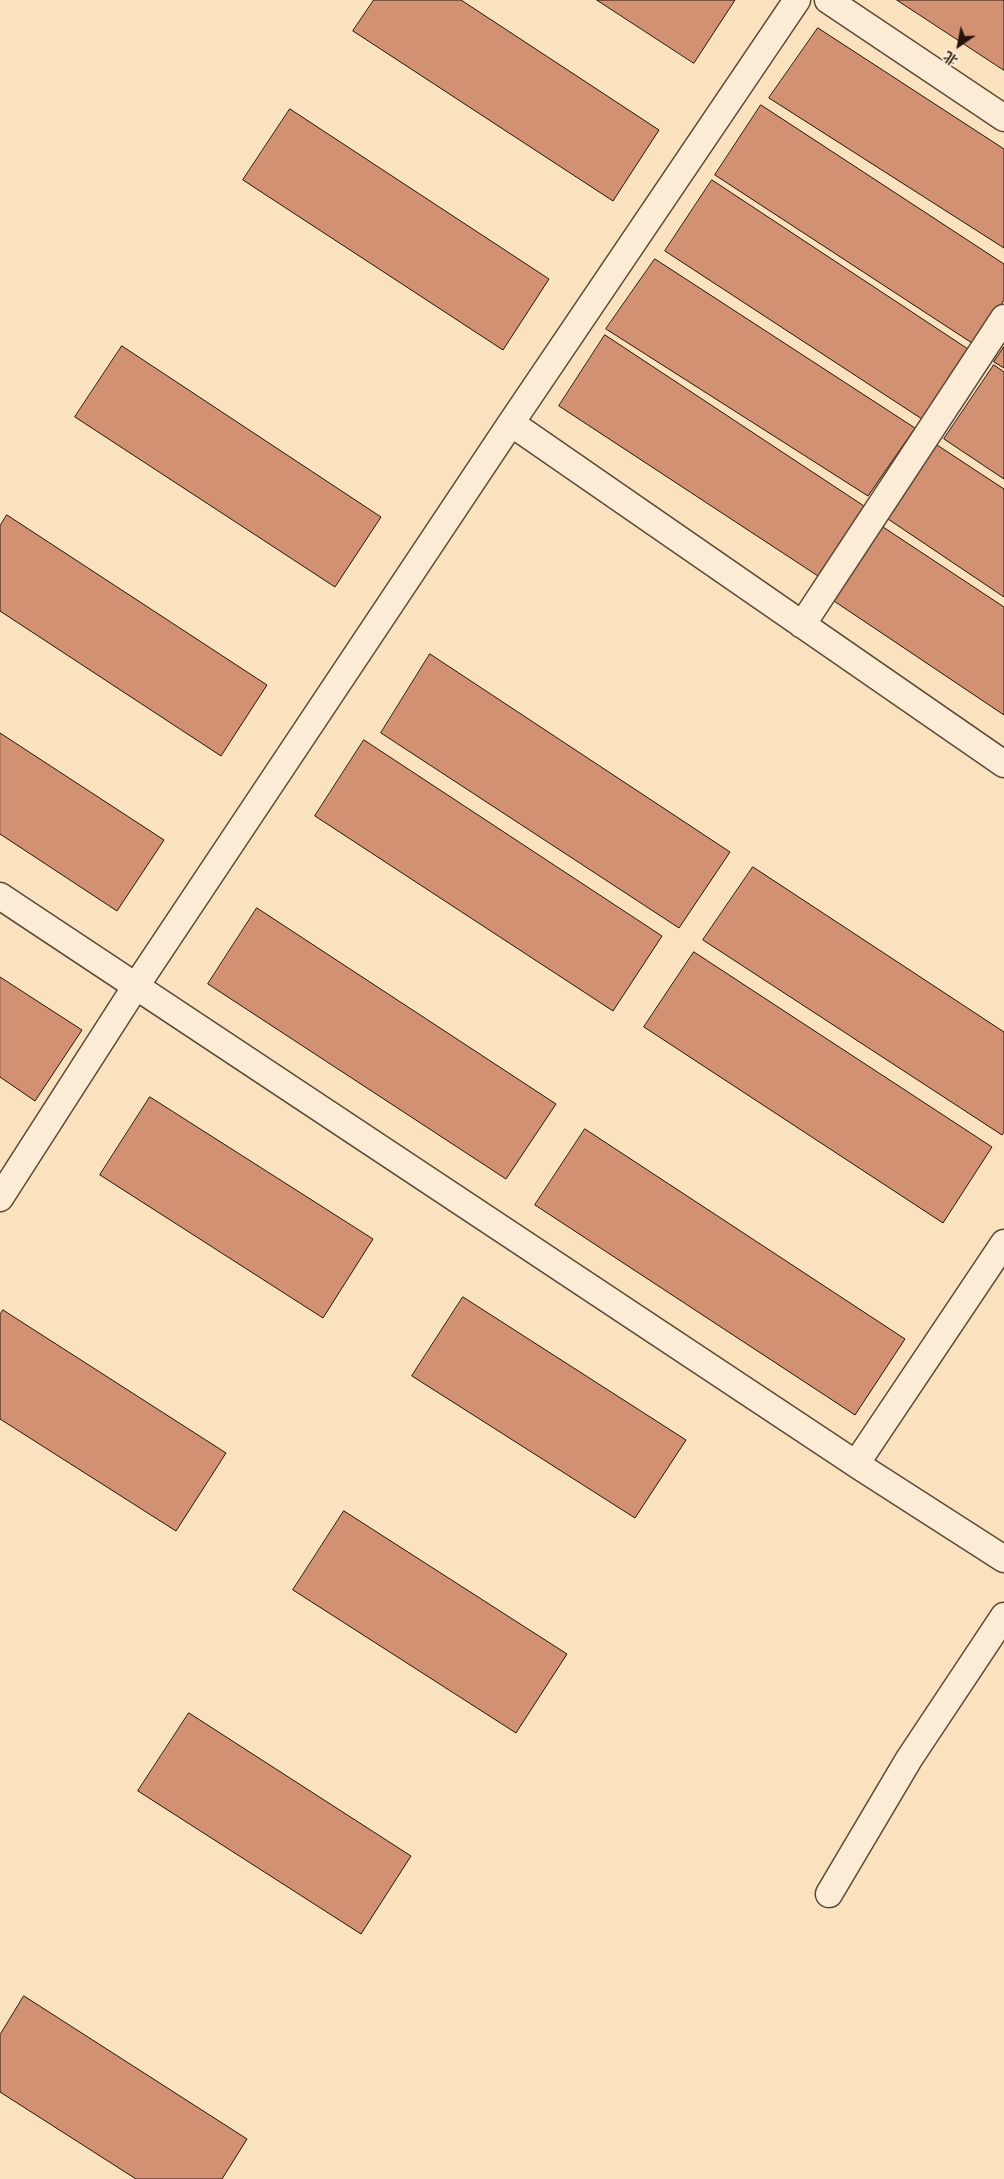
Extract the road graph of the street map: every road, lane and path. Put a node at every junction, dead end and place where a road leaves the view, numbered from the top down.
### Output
1 (798, 0) edge
2 (828, 0) edge
3 (1004, 118) edge
4 (1004, 318) edge
5 (511, 423) junction
6 (802, 625) junction
7 (1004, 764) edge
8 (0, 896) edge
9 (136, 986) junction
10 (0, 1198) edge
11 (1004, 1243) edge
12 (856, 1464) junction
13 (1004, 1559) edge
14 (1004, 1616) edge
15 (829, 1894) dead end

1 - 5 street
2 - 3 street
4 - 6 street
5 - 6 street
5 - 9 street
6 - 7 street
8 - 9 street
9 - 10 street
9 - 12 street
11 - 12 street
12 - 13 street
14 - 15 street

